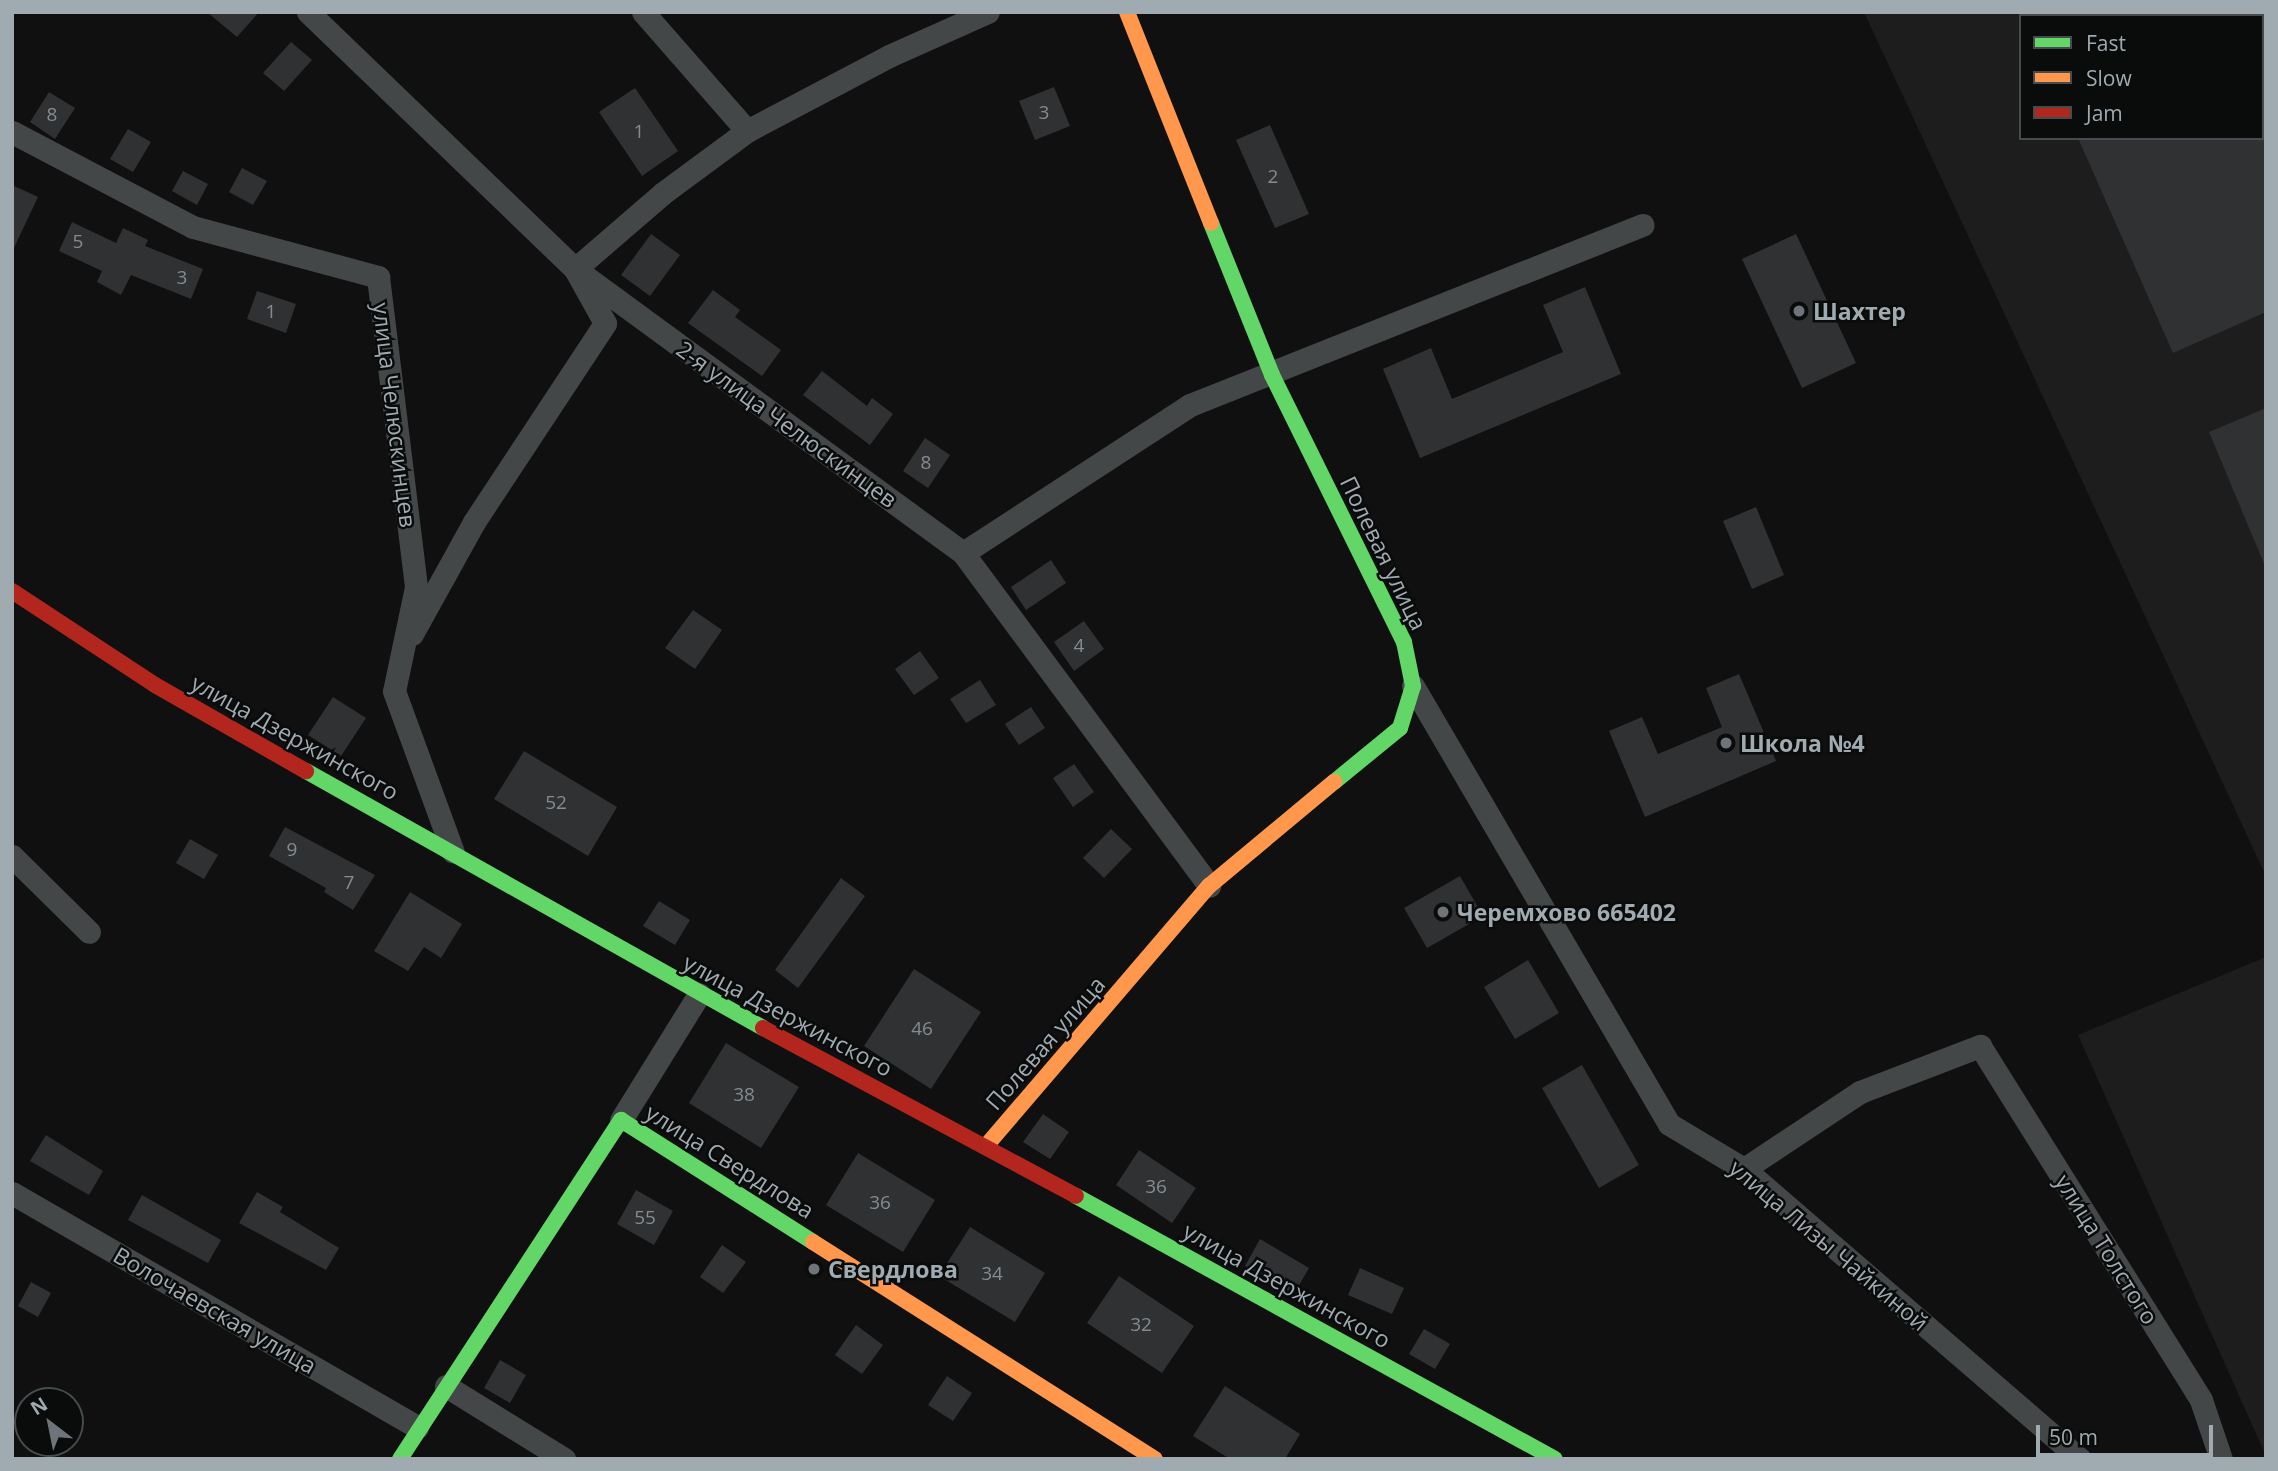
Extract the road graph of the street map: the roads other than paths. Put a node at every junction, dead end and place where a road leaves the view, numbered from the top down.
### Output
1 (308, 12) edge
2 (643, 12) edge
3 (988, 12) edge
4 (1127, 12) edge
5 (747, 131) junction
6 (12, 132) edge
7 (1642, 225) dead end
8 (575, 269) junction
9 (1272, 375) junction
10 (963, 553) junction
11 (12, 591) edge
12 (404, 643) junction
13 (1413, 686) junction
14 (453, 852) junction
15 (12, 856) edge
16 (1209, 886) junction
17 (89, 932) dead end
18 (699, 994) junction
19 (621, 1120) junction
20 (986, 1146) junction
21 (1744, 1169) junction
22 (12, 1192) edge
23 (446, 1386) junction
24 (417, 1427) junction
25 (400, 1459) edge
26 (564, 1459) edge
27 (1155, 1459) edge
28 (1555, 1459) edge
29 (2080, 1459) edge
30 (2221, 1459) edge

1 - 8 street, 2-я улица Челюскинцев
2 - 5 street
3 - 5 street
4 - 9 street, Полевая улица
5 - 8 street
6 - 12 street, улица Челюскинцев
7 - 9 street
8 - 10 street, 2-я улица Челюскинцев
8 - 12 street
9 - 10 street
9 - 13 street, Полевая улица
10 - 16 street, 2-я улица Челюскинцев
11 - 14 street, улица Дзержинского
12 - 14 street, улица Челюскинцев
13 - 16 street, Полевая улица
13 - 21 street, улица Лизы Чайкиной
14 - 18 street, улица Дзержинского
15 - 17 street
16 - 20 street, Полевая улица
18 - 19 street
18 - 20 street, улица Дзержинского
19 - 23 street, улица Свердлова
19 - 27 street, улица Свердлова
20 - 28 street, улица Дзержинского
21 - 29 street, улица Лизы Чайкиной
21 - 30 street, улица Толстого
22 - 24 street, Волочаевская улица
23 - 24 street, улица Свердлова
23 - 26 street
24 - 25 street, улица Свердлова

